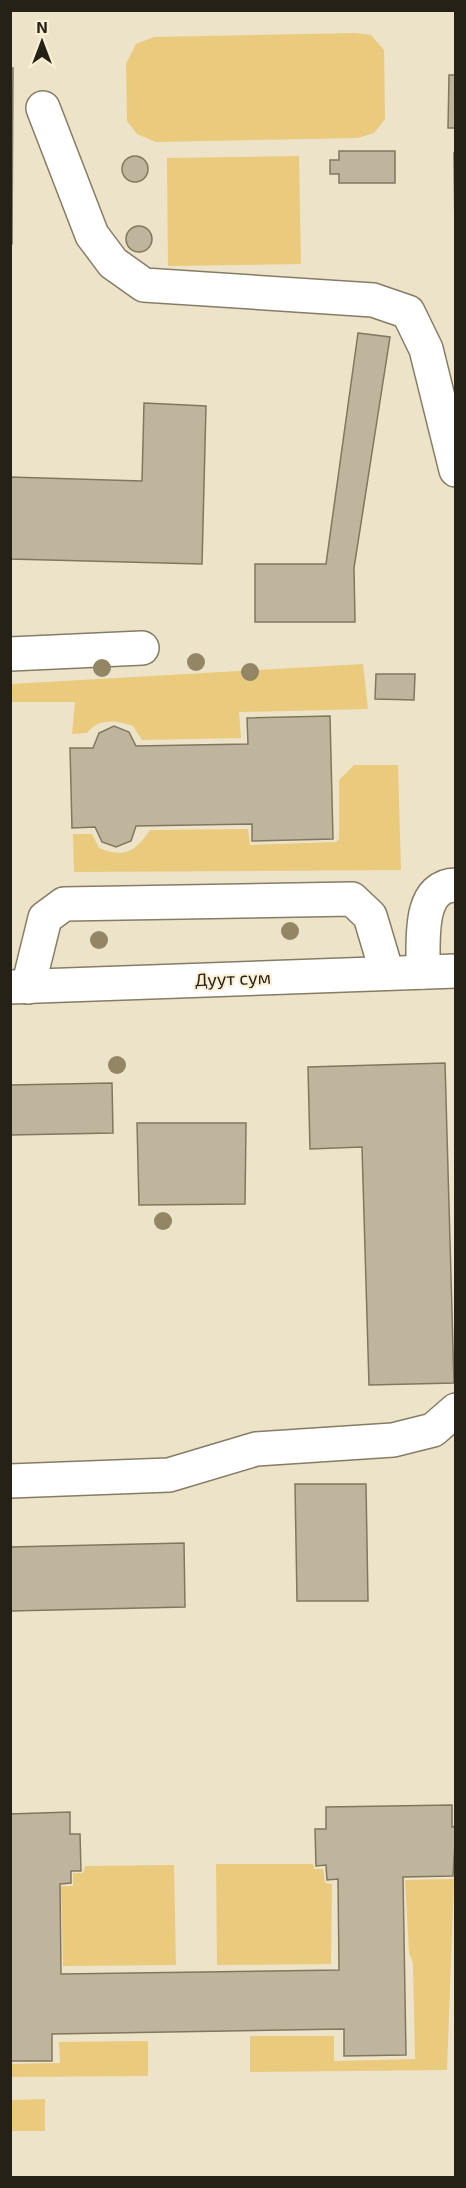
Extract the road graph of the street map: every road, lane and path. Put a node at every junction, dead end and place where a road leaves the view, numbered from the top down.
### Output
1 (43, 108) dead end
2 (456, 470) edge
3 (142, 648) dead end
4 (10, 654) edge
5 (456, 885) edge
6 (456, 971) edge
7 (423, 972) junction
8 (387, 974) junction
9 (19, 987) edge
10 (456, 1410) edge
11 (10, 1481) edge

1 - 2 street
3 - 4 street
5 - 7 street
6 - 7 street, Дуут сум
7 - 8 street, Дуут сум
8 - 9 street, Дуут сум
8 - 9 street
10 - 11 street

